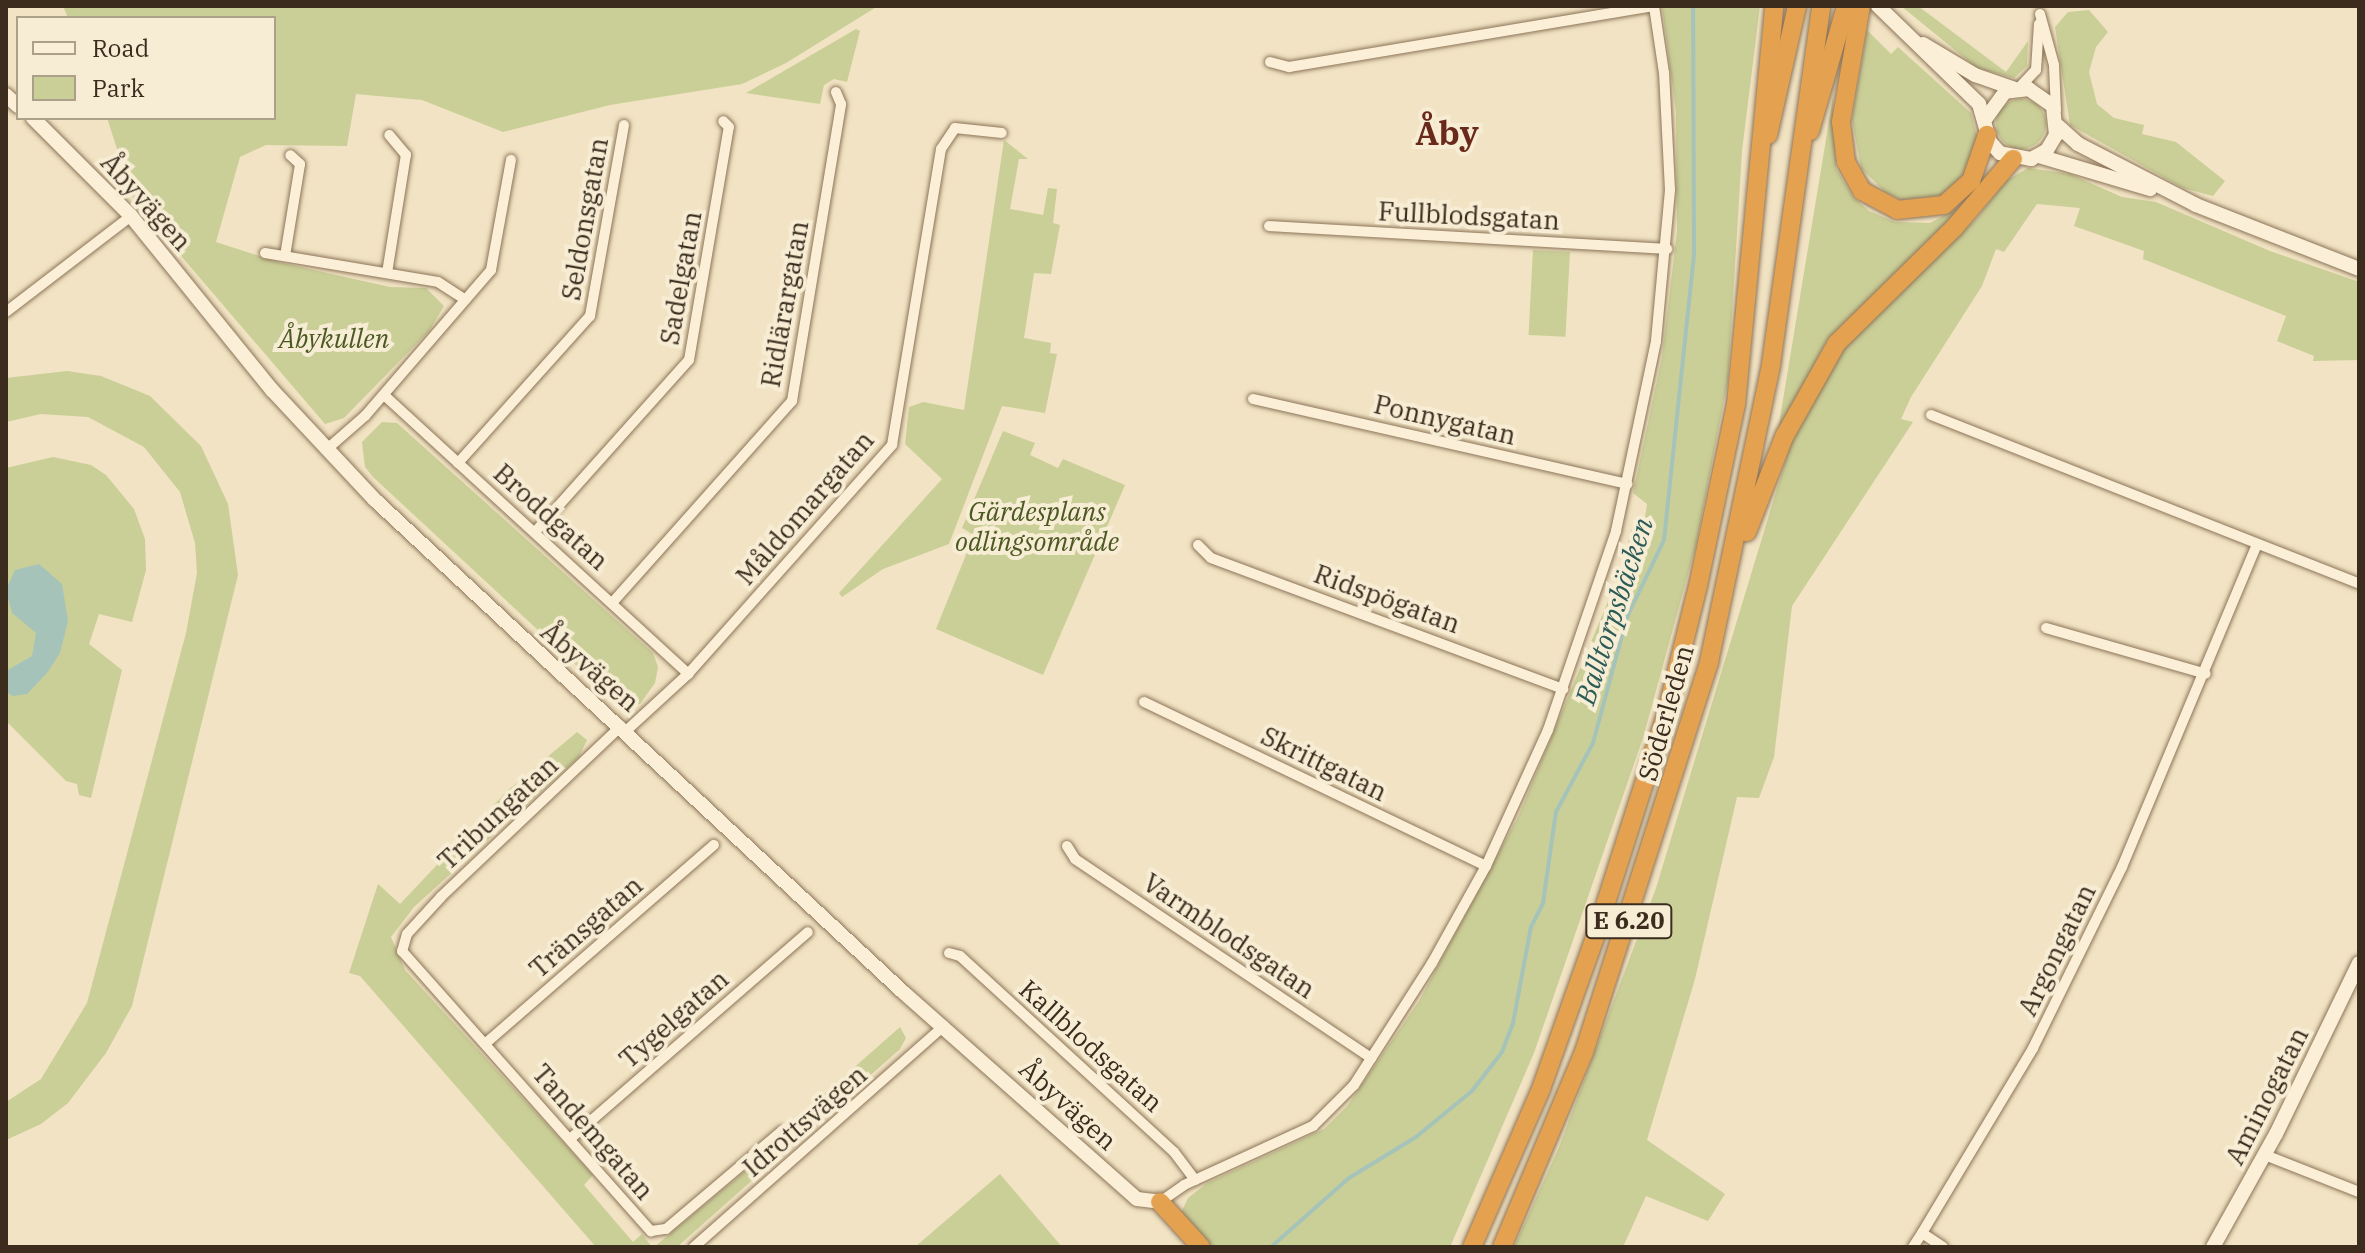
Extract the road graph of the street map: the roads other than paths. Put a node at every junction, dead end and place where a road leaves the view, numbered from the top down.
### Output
1 (1653, 6) edge
2 (1774, 6) edge
3 (1797, 6) edge
4 (1821, 6) edge
5 (1846, 6) edge
6 (1861, 6) edge
7 (1878, 6) edge
8 (1899, 29) junction
9 (1270, 62) dead end
10 (2017, 88) junction
11 (836, 92) dead end
12 (35, 120) edge
13 (723, 121) dead end
14 (2057, 121) junction
15 (624, 125) dead end
16 (1987, 126) junction
17 (1002, 133) dead end
18 (389, 135) dead end
19 (290, 155) dead end
20 (2039, 156) junction
21 (2013, 159) junction
22 (511, 160) dead end
23 (1799, 172) junction
24 (1756, 192) junction
25 (2196, 205) junction
26 (131, 216) junction
27 (1269, 226) dead end
28 (1667, 249) junction
29 (265, 253) dead end
30 (285, 256) junction
31 (2359, 269) edge
32 (387, 273) junction
33 (464, 299) junction
34 (6, 312) edge
35 (384, 395) junction
36 (1253, 399) dead end
37 (1931, 415) dead end
38 (326, 450) junction
39 (458, 463) junction
40 (1627, 484) junction
41 (535, 532) junction
42 (1198, 545) dead end
43 (2257, 545) junction
44 (2359, 584) edge
45 (1727, 586) junction
46 (612, 603) junction
47 (2046, 628) dead end
48 (688, 674) junction
49 (2206, 674) junction
50 (1563, 689) junction
51 (1144, 702) dead end
52 (623, 728) junction
53 (714, 845) dead end
54 (1067, 846) dead end
55 (1486, 866) junction
56 (808, 932) dead end
57 (407, 934) joint
58 (949, 953) dead end
59 (2359, 963) edge
60 (944, 1026) junction
61 (486, 1043) junction
62 (1371, 1058) junction
63 (782, 1131) dead end
64 (570, 1139) junction
65 (2265, 1155) junction
66 (1195, 1180) junction
67 (2359, 1192) edge
68 (1160, 1202) junction
69 (1922, 1233) junction
70 (694, 1247) edge
71 (1201, 1247) edge
72 (1472, 1247) edge
73 (1502, 1247) edge
74 (1913, 1247) edge
75 (1943, 1247) edge
76 (2213, 1247) edge

1 - 9 street
1 - 28 street
2 - 24 highway
3 - 24 highway
4 - 23 highway
5 - 23 highway
6 - 16 highway
7 - 8 street
8 - 10 street
8 - 16 street
10 - 14 street
10 - 14 street
10 - 16 street
11 - 46 street, Ridlärargatan
12 - 26 street, Åbyvägen
13 - 41 street, Sadelgatan
14 - 20 street
14 - 25 street
15 - 39 street, Seldonsgatan
16 - 21 street
17 - 48 street, Måldomargatan
18 - 32 street
19 - 30 street
20 - 21 street
20 - 25 street
21 - 45 highway
22 - 33 street
23 - 45 highway, Söderleden / E 6.20
24 - 72 highway, Söderleden / E 6.20
25 - 31 street
26 - 34 street
26 - 38 street, Åbyvägen
27 - 28 street, Fullblodsgatan
28 - 40 street
29 - 30 street
30 - 32 street
32 - 33 street
33 - 35 street
35 - 38 street
35 - 39 street, Broddgatan
36 - 40 street, Ponnygatan
37 - 43 street
38 - 52 street, Åbyvägen
39 - 41 street, Broddgatan
40 - 50 street
41 - 46 street, Broddgatan
42 - 50 street, Ridspögatan
43 - 44 street
43 - 49 street, Argongatan
45 - 73 highway, Söderleden / E 6.20
46 - 48 street, Broddgatan
47 - 49 street
48 - 52 street, Måldomargatan
49 - 69 street, Argongatan
50 - 55 street
51 - 55 street, Skrittgatan
52 - 57 street, Tribungatan
52 - 60 street, Åbyvägen
53 - 61 street, Tränsgatan
54 - 62 street, Varmblodsgatan
55 - 62 street
56 - 64 street, Tygelgatan
57 - 61 street, Tandemgatan
58 - 66 street, Kallblodsgatan
59 - 65 street, Aminogatan
60 - 68 street, Åbyvägen
60 - 70 street, Idrottsvägen
61 - 64 street, Tandemgatan
62 - 66 street
63 - 64 street, Tandemgatan
65 - 67 street
65 - 76 street, Aminogatan
66 - 68 street
68 - 71 highway
69 - 74 street, Argongatan
69 - 75 street

